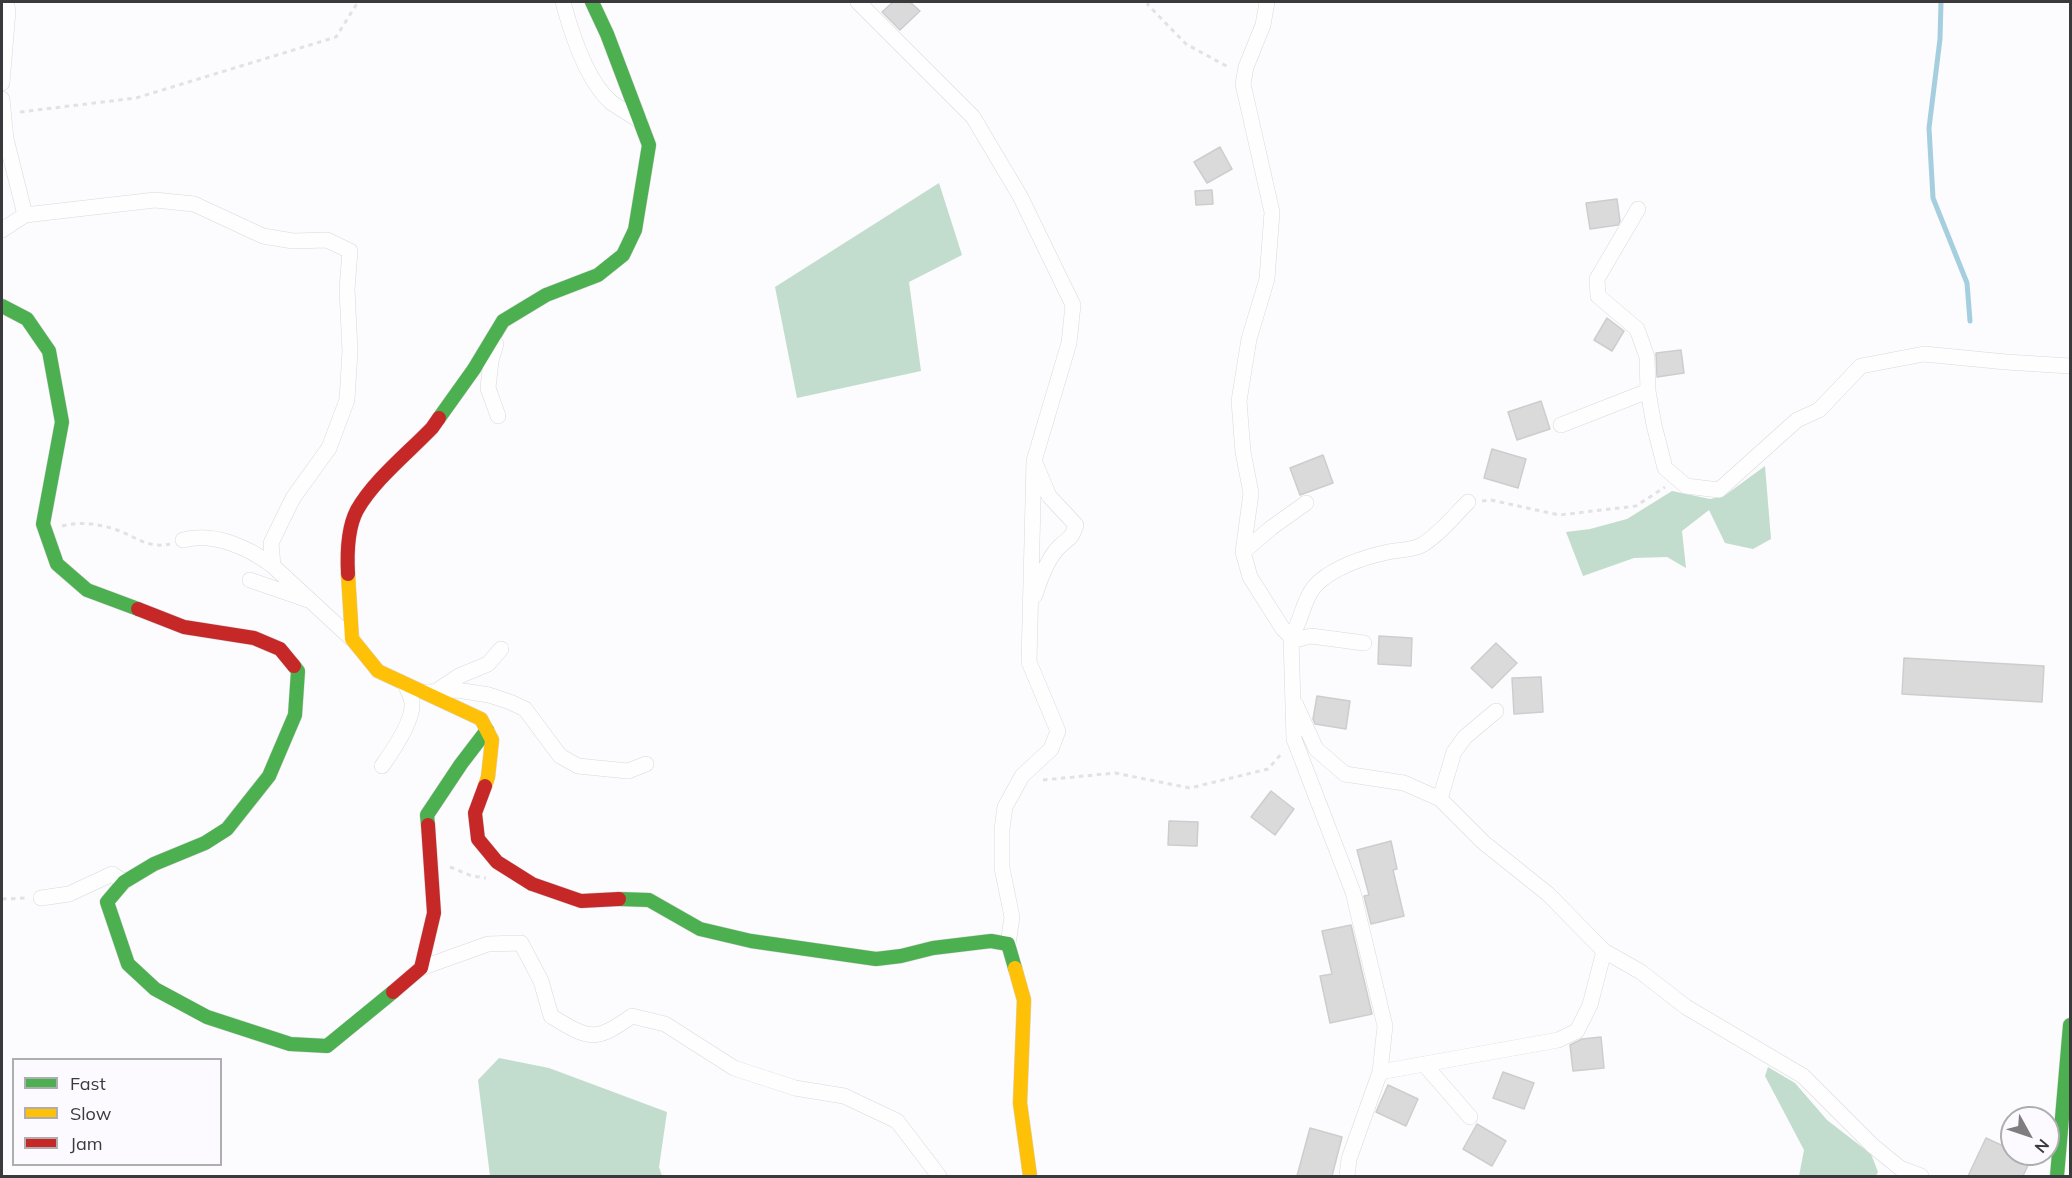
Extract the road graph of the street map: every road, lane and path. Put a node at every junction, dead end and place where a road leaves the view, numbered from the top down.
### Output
1 (6, 2) edge
2 (358, 2) edge
3 (563, 2) edge
4 (592, 2) edge
5 (858, 2) edge
6 (1148, 2) edge
7 (1267, 2) edge
8 (1244, 76) junction
9 (2, 82) edge
10 (2, 99) edge
11 (3, 114) junction
12 (641, 122) junction
13 (1638, 209) dead end
14 (25, 215) junction
15 (2, 230) edge
16 (2, 306) edge
17 (503, 321) junction
18 (2070, 366) edge
19 (1648, 391) junction
20 (498, 416) dead end
21 (1561, 425) dead end
22 (1034, 461) junction
23 (1678, 479) junction
24 (1468, 502) joint
25 (1306, 503) dead end
26 (46, 531) junction
27 (183, 540) joint
28 (1243, 552) junction
29 (273, 566) junction
30 (250, 580) dead end
31 (313, 602) junction
32 (1030, 609) junction
33 (352, 639) junction
34 (1291, 639) junction
35 (1364, 643) dead end
36 (501, 650) dead end
37 (406, 686) junction
38 (429, 692) junction
39 (1292, 696) junction
40 (1496, 711) dead end
41 (487, 730) junction
42 (1294, 739) junction
43 (646, 764) dead end
44 (382, 766) dead end
45 (1037, 784) dead end
46 (1440, 799) junction
47 (124, 882) junction
48 (41, 898) joint
49 (2, 899) edge
50 (1008, 944) junction
51 (1604, 951) junction
52 (421, 968) junction
53 (2070, 1025) edge
54 (1424, 1064) junction
55 (1380, 1072) junction
56 (1470, 1118) dead end
57 (939, 1176) edge
58 (1030, 1176) edge
59 (1347, 1176) edge
60 (1921, 1176) edge
61 (2057, 1176) edge

1 - 9 street
2 - 11 path
3 - 12 street
4 - 12 street
5 - 22 street
6 - 8 path
7 - 8 street
8 - 28 street
10 - 11 street
11 - 14 street
12 - 17 street
13 - 19 street
14 - 15 street
14 - 29 street
16 - 26 street
17 - 20 street
17 - 33 street
18 - 23 street
19 - 21 street
19 - 23 street
22 - 32 street
22 - 32 street
23 - 24 path
24 - 34 street
25 - 28 street
26 - 27 path
26 - 47 street
27 - 29 street
28 - 34 street
29 - 31 street
30 - 31 street
31 - 33 street
32 - 50 street
33 - 37 street
34 - 35 street
34 - 39 street
36 - 38 street
37 - 38 street
37 - 44 street
38 - 41 street
38 - 43 street
39 - 42 street
39 - 46 street
40 - 46 street
41 - 50 street
41 - 52 street
42 - 45 path
42 - 55 street
46 - 51 street
47 - 48 street
47 - 52 street
48 - 49 path
50 - 58 street
51 - 54 street
51 - 60 street
52 - 57 street
53 - 61 street
54 - 55 street
54 - 56 street
55 - 59 street

